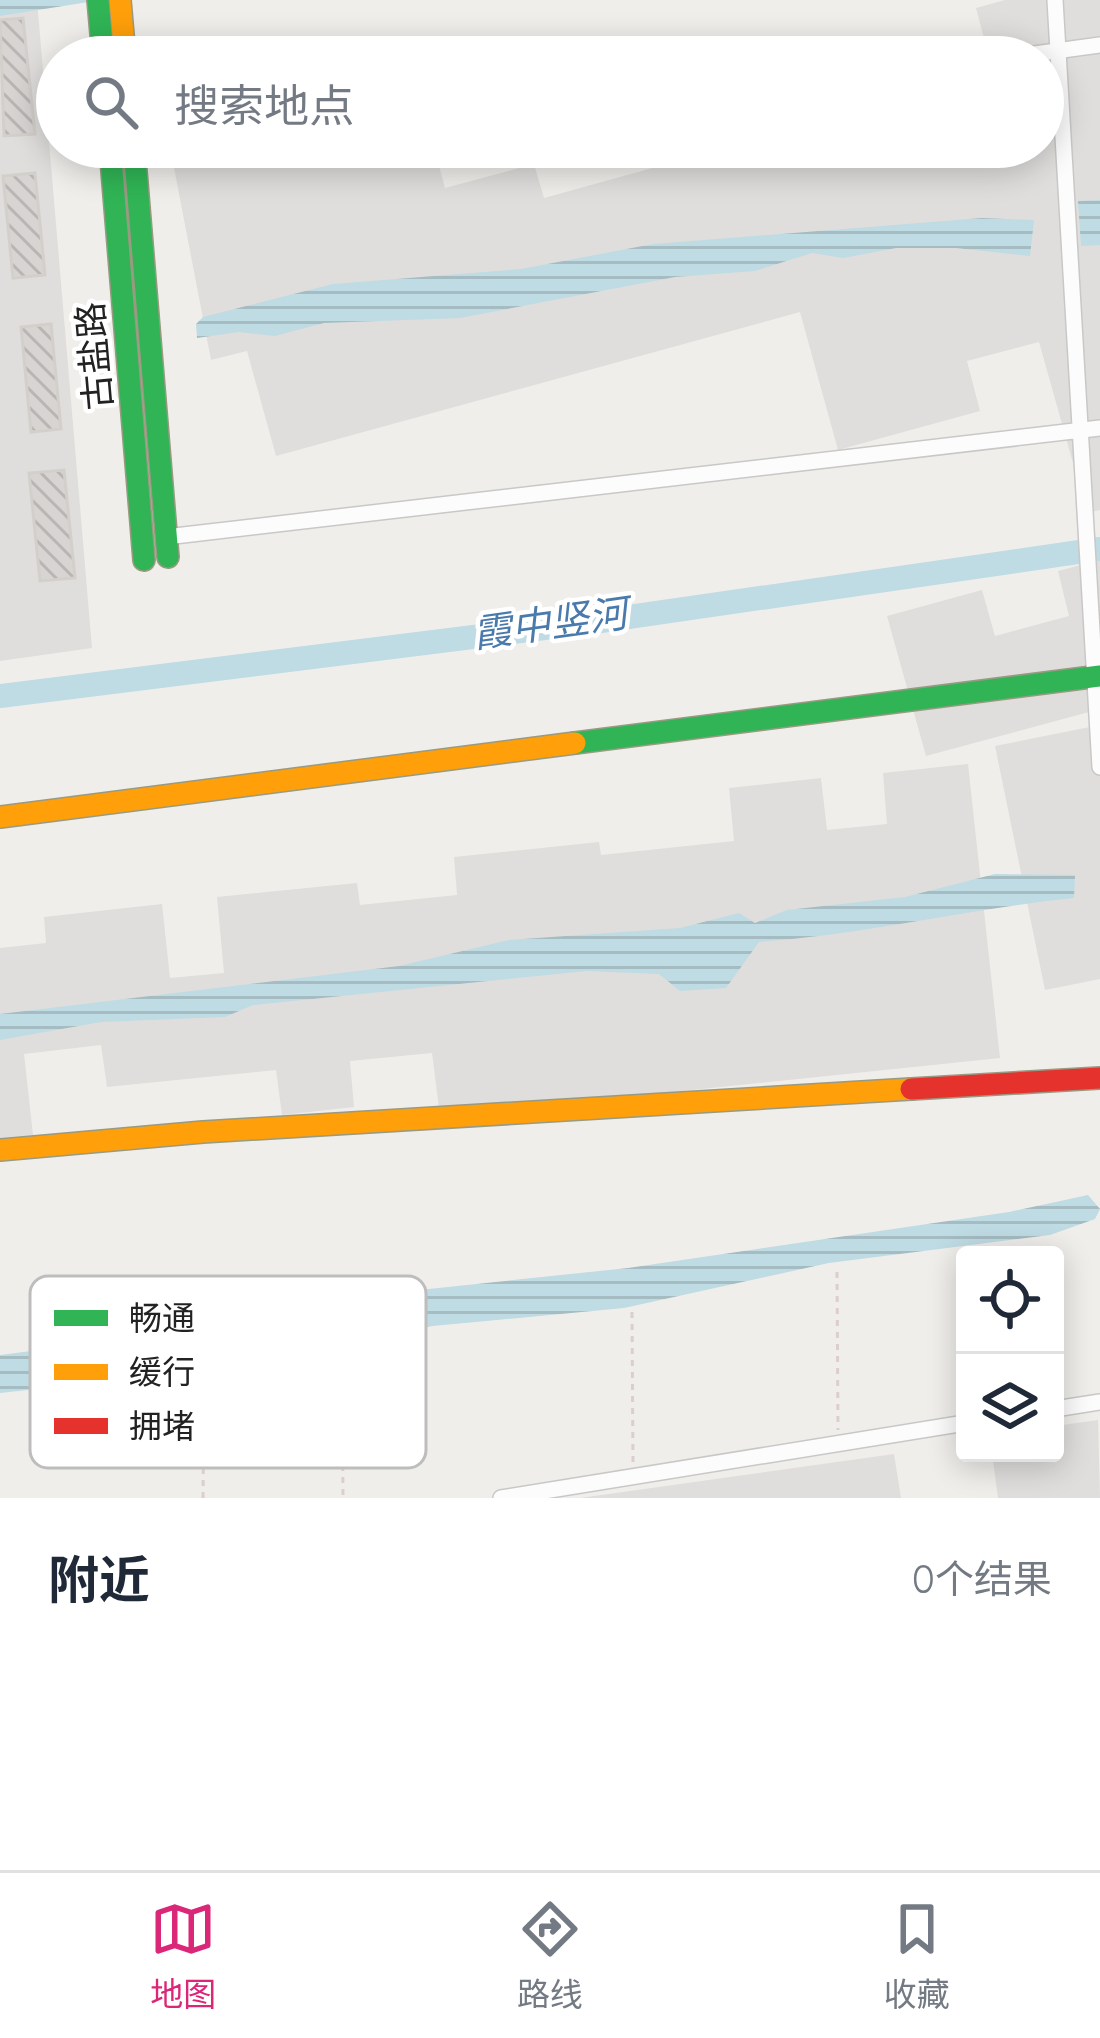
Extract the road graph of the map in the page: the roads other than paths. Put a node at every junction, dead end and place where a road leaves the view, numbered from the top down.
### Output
1 (98, 0) edge
2 (120, 0) edge
3 (1055, 0) edge
4 (101, 36) edge
5 (123, 36) edge
6 (1056, 36) edge
7 (1100, 45) edge
8 (1064, 51) edge
9 (113, 168) edge
10 (135, 168) edge
11 (1063, 168) edge
12 (1100, 428) edge
13 (1078, 430) junction
14 (160, 551) junction
15 (1098, 676) edge
16 (1100, 767) edge
17 (0, 817) edge
18 (1100, 1078) edge
19 (0, 1150) edge
20 (1100, 1402) edge
21 (1064, 1408) edge
22 (956, 1424) edge
23 (501, 1498) edge

1 - 4 street
2 - 5 street
3 - 6 street
7 - 8 street
9 - 14 street, 古盐路
10 - 14 street, 古盐路
11 - 13 street
12 - 13 street
13 - 14 street
13 - 15 street
15 - 16 street
15 - 17 street
18 - 19 street
20 - 21 street
22 - 23 street

